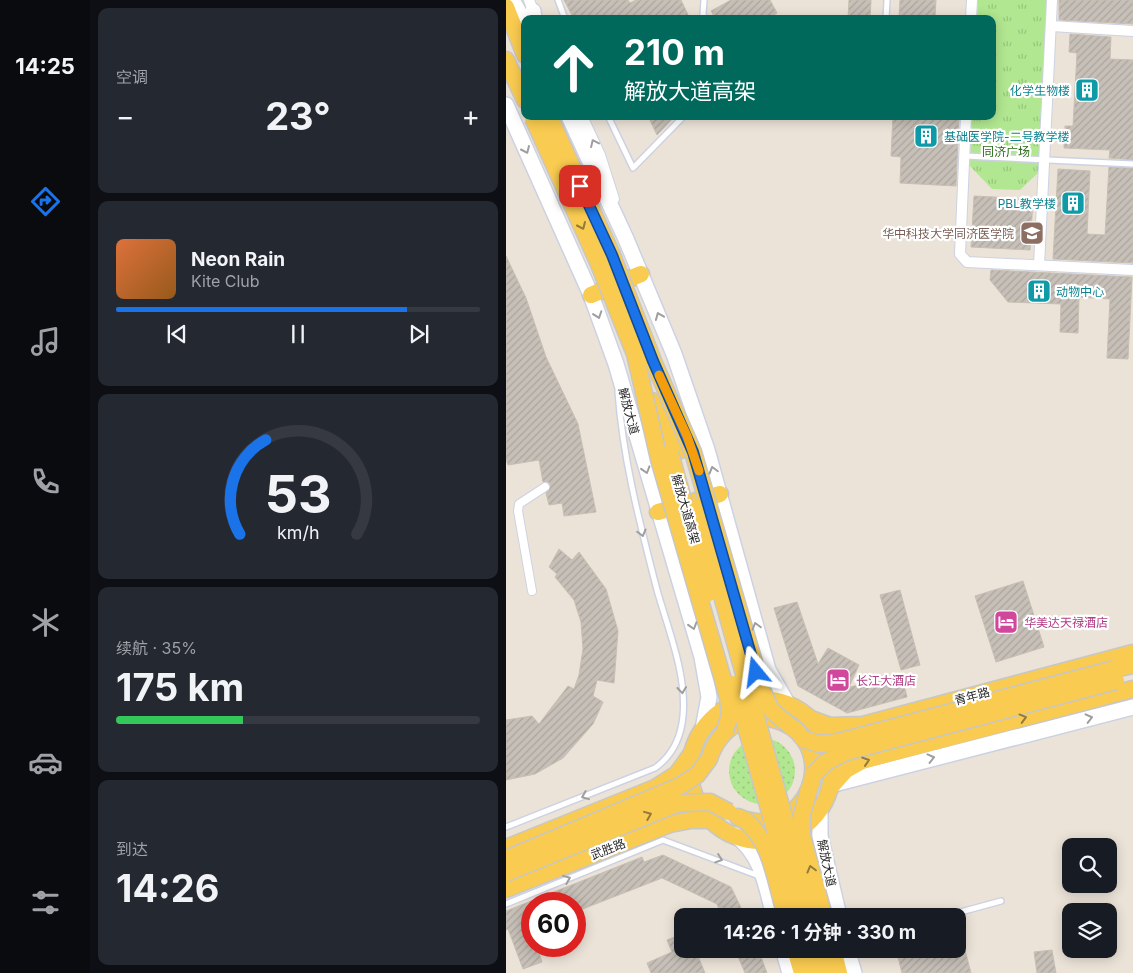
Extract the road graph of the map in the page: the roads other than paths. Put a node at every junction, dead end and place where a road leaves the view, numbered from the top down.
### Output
1 (512, 0) edge
2 (558, 0) edge
3 (704, 0) edge
4 (887, 0) edge
5 (972, 0) edge
6 (1052, 0) edge
7 (506, 7) edge
8 (532, 14) edge
9 (563, 15) edge
10 (703, 15) edge
11 (886, 15) edge
12 (971, 15) edge
13 (1050, 26) junction
14 (1133, 31) edge
15 (521, 45) edge
16 (506, 60) edge
17 (521, 92) edge
18 (506, 105) edge
19 (539, 120) edge
20 (540, 120) edge
21 (571, 120) edge
22 (584, 120) edge
23 (610, 120) edge
24 (680, 120) edge
25 (966, 120) edge
26 (510, 123) edge
27 (965, 156) junction
28 (1044, 160) junction
29 (1133, 164) edge
30 (626, 239) junction
31 (1039, 265) junction
32 (1133, 270) edge
33 (641, 274) junction
34 (591, 295) junction
35 (635, 354) junction
36 (653, 361) junction
37 (616, 364) junction
38 (544, 487) dead end
39 (720, 494) junction
40 (658, 512) junction
41 (532, 591) dead end
42 (1133, 653) edge
43 (1133, 665) edge
44 (1115, 675) junction
45 (1133, 677) edge
46 (1133, 688) edge
47 (787, 703) junction
48 (1133, 707) edge
49 (810, 718) junction
50 (790, 726) junction
51 (703, 730) junction
52 (725, 732) junction
53 (803, 739) junction
54 (693, 751) junction
55 (813, 775) junction
56 (831, 787) junction
57 (808, 793) junction
58 (820, 808) junction
59 (712, 820) junction
60 (745, 820) junction
61 (506, 827) edge
62 (735, 835) junction
63 (506, 848) edge
64 (506, 859) edge
65 (506, 873) edge
66 (763, 877) junction
67 (506, 889) edge
68 (1001, 900) dead end
69 (506, 904) edge
70 (772, 908) edge
71 (784, 908) edge
72 (797, 908) edge
73 (810, 908) edge
74 (822, 908) edge
75 (837, 908) edge
76 (966, 910) edge
77 (786, 958) edge
78 (798, 958) edge
79 (811, 958) edge
80 (823, 958) edge
81 (835, 958) edge
82 (850, 958) edge
83 (790, 973) edge
84 (802, 973) edge
85 (815, 973) edge
86 (827, 973) edge
87 (839, 973) edge
88 (854, 973) edge

1 - 8 main road
2 - 9 lane
3 - 10 lane
4 - 11 lane
5 - 12 street
6 - 13 street
7 - 15 main road
13 - 14 street
13 - 28 street
16 - 17 main road
18 - 26 main road, 解放大道
19 -> 35 main road, 解放大道高架, bridge
20 - 36 main road, 解放大道高架, bridge
21 - 30 main road
30 -> 22 street
23 - 24 lane
25 - 27 street
26 -> 34 main road, 解放大道
27 - 28 lane
27 - 31 street
28 - 29 lane
28 - 31 street
30 - 33 main road
31 - 32 street
33 - 34 main road
39 -> 33 main road
34 -> 37 main road, 解放大道
35 - 52 main road, bridge
35 - 72 main road, 解放大道高架, bridge
36 - 50 main road, bridge
36 - 73 main road, 解放大道高架, bridge
37 -> 40 main road, 解放大道
37 -> 61 lane
38 - 41 street
39 - 40 main road
47 -> 39 main road
40 -> 51 main road, 解放大道
42 - 49 main road, 青年路
43 - 44 main road
44 - 45 main road
44 - 53 main road, bridge
44 - 55 main road, bridge
56 -> 46 main road
47 - 49 main road
47 - 51 main road
56 -> 48 main road
49 - 56 main road
50 - 52 main road, bridge
50 - 53 main road
51 - 54 main road
52 - 64 main road, bridge
53 - 55 main road
54 - 59 main road
54 - 63 main road
55 - 57 main road
56 - 58 main road
57 - 60 main road, bridge
74 -> 57 main road, bridge
58 - 62 main road
58 - 75 main road, 解放大道
59 - 62 main road
59 - 67 main road, 武胜路
65 -> 60 main road, bridge
60 - 71 main road, bridge
62 - 66 main road
69 -> 66 lane
66 - 70 main road
68 - 76 lane
77 - 83 main road
78 - 84 main road
79 - 85 main road
80 - 86 main road
81 - 87 main road
82 - 88 main road

